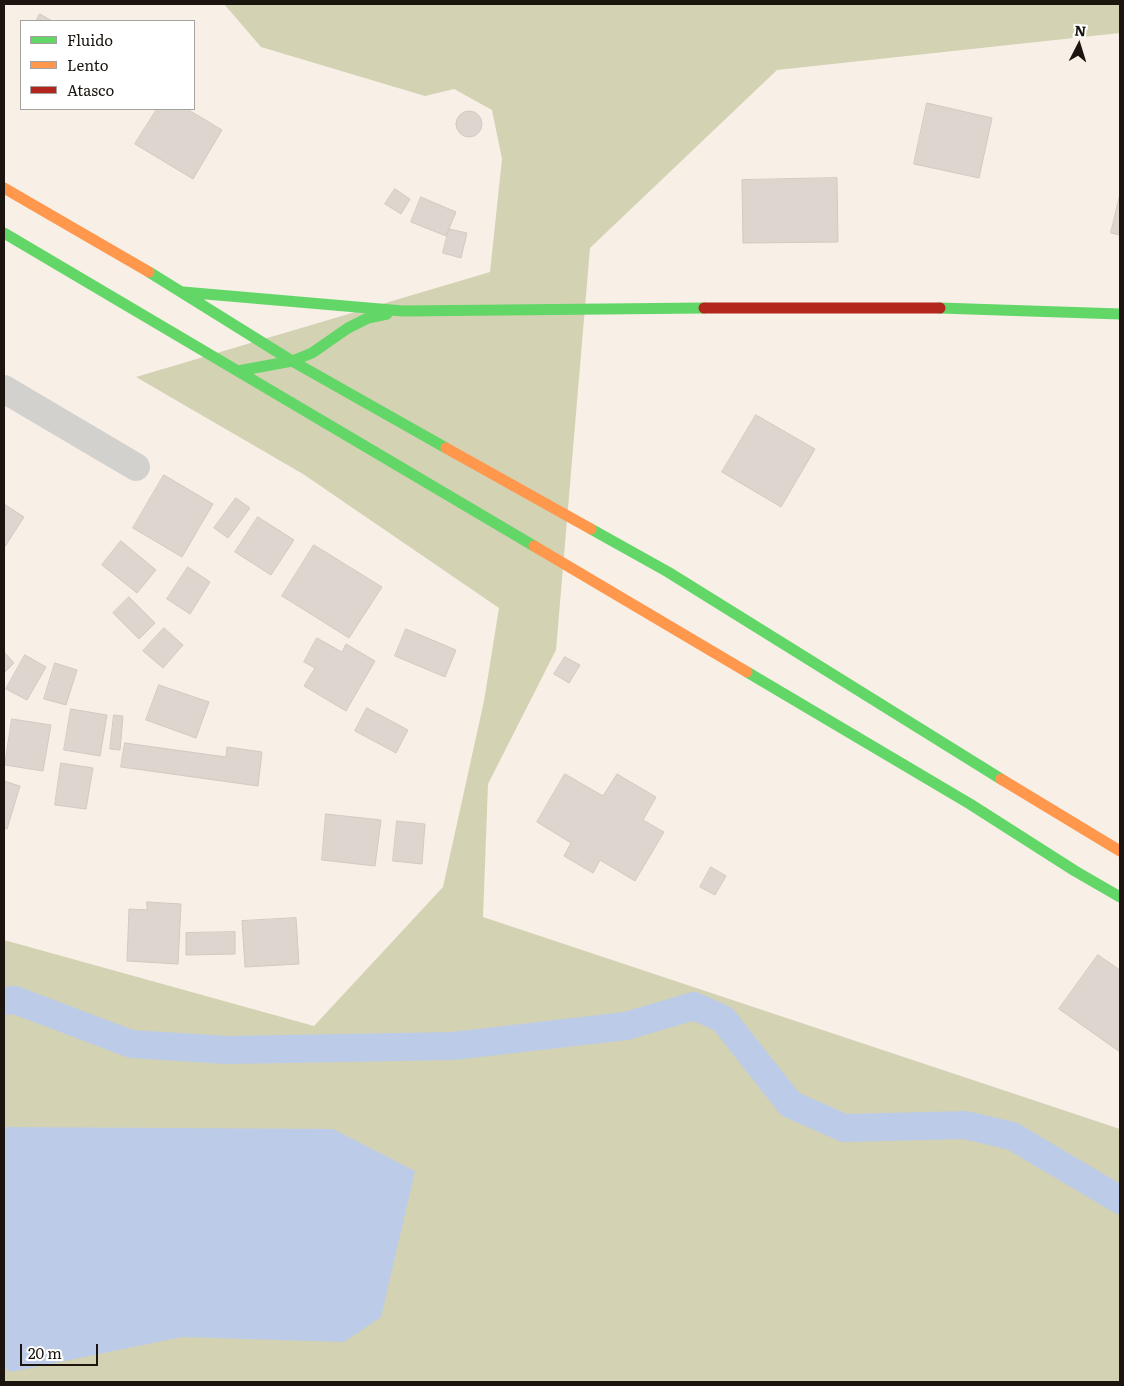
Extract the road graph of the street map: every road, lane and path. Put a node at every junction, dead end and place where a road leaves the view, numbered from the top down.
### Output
1 (4, 188) edge
2 (4, 233) edge
3 (183, 292) junction
4 (403, 311) junction
5 (1120, 314) edge
6 (292, 361) junction
7 (238, 371) junction
8 (4, 389) edge
9 (136, 468) dead end
10 (1120, 851) edge
11 (1120, 897) edge

1 - 3 main road
2 - 7 main road
3 - 4 main road
3 - 6 main road
4 - 5 main road
4 - 6 main road
6 - 7 main road
6 - 10 main road
7 - 11 main road
8 - 9 street

